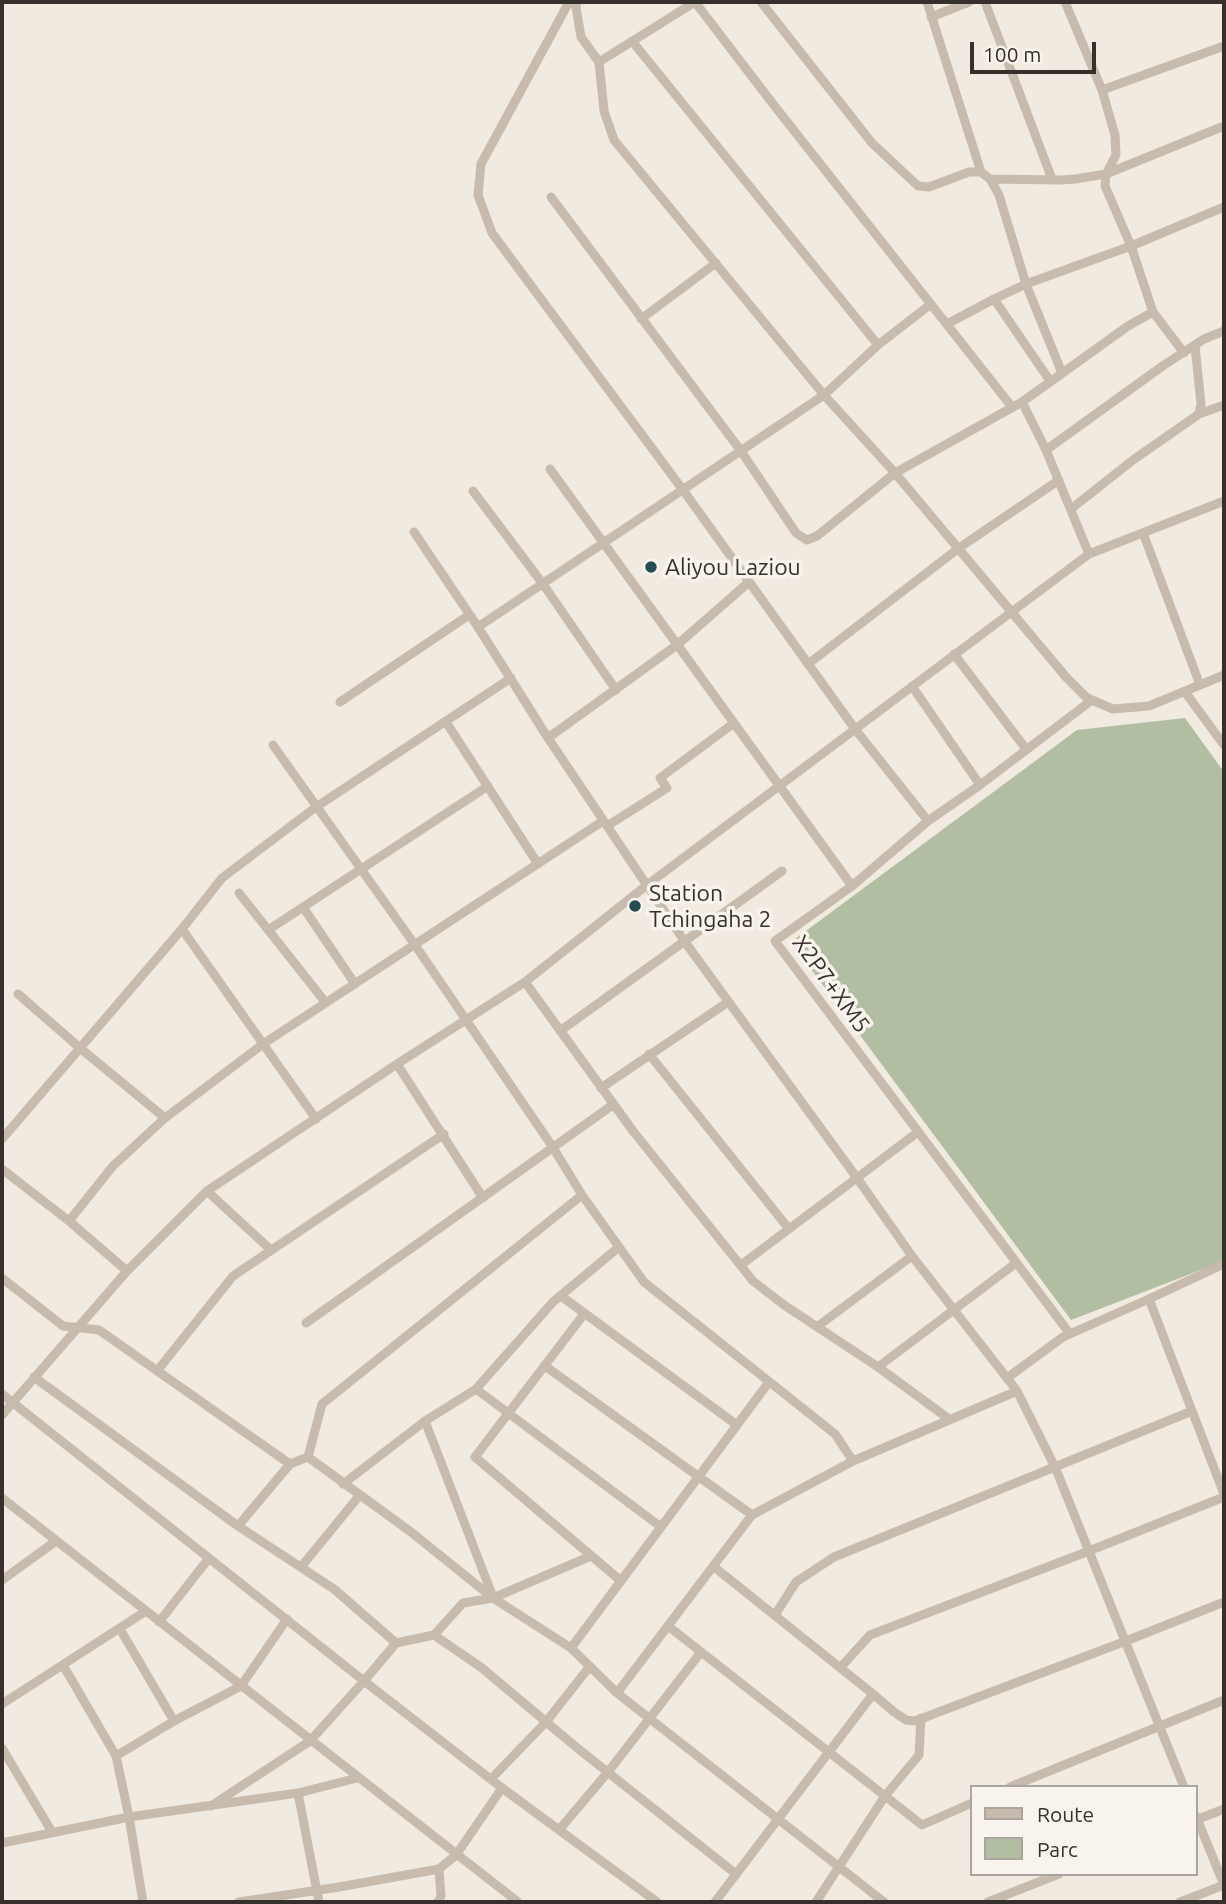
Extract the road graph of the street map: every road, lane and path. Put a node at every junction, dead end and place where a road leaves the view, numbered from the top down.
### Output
1 (569, 2) edge
2 (577, 2) edge
3 (761, 2) edge
4 (927, 2) edge
5 (969, 2) edge
6 (985, 2) edge
7 (1065, 2) edge
8 (931, 17) junction
9 (632, 41) junction
10 (1224, 46) edge
11 (599, 62) junction
12 (1102, 90) junction
13 (1224, 126) edge
14 (981, 172) junction
15 (1105, 174) junction
16 (990, 179) junction
17 (1052, 180) junction
18 (551, 197) dead end
19 (1224, 207) edge
20 (1131, 246) junction
21 (716, 263) junction
22 (1026, 284) junction
23 (994, 299) junction
24 (931, 304) junction
25 (1153, 313) junction
26 (641, 319) junction
27 (947, 324) junction
28 (1224, 331) edge
29 (878, 345) junction
30 (1195, 346) junction
31 (1184, 353) junction
32 (1062, 373) junction
33 (1050, 381) junction
34 (824, 395) junction
35 (1022, 402) junction
36 (1224, 405) edge
37 (1012, 407) junction
38 (1199, 414) junction
39 (1046, 450) junction
40 (741, 451) junction
41 (550, 469) dead end
42 (895, 473) junction
43 (1059, 480) junction
44 (683, 490) junction
45 (473, 491) dead end
46 (1224, 503) edge
47 (1070, 509) junction
48 (414, 532) dead end
49 (1143, 533) junction
50 (604, 543) junction
51 (959, 548) junction
52 (1089, 554) junction
53 (749, 582) junction
54 (543, 584) junction
55 (1012, 611) junction
56 (469, 615) junction
57 (478, 627) junction
58 (677, 645) junction
59 (954, 654) junction
60 (808, 664) junction
61 (1224, 675) edge
62 (510, 678) junction
63 (1200, 685) junction
64 (912, 686) junction
65 (616, 690) junction
66 (1185, 692) junction
67 (1093, 700) junction
68 (340, 702) dead end
69 (446, 722) junction
70 (734, 723) junction
71 (855, 729) junction
72 (548, 738) junction
73 (273, 745) dead end
74 (1224, 745) edge
75 (1026, 749) junction
76 (779, 785) junction
77 (980, 785) junction
78 (488, 786) junction
79 (316, 807) junction
80 (928, 821) junction
81 (605, 824) junction
82 (538, 864) junction
83 (360, 869) junction
84 (782, 872) dead end
85 (647, 885) junction
86 (852, 886) junction
87 (239, 893) dead end
88 (303, 907) junction
89 (182, 929) junction
90 (268, 930) junction
91 (685, 942) junction
92 (415, 945) junction
93 (525, 982) junction
94 (355, 984) junction
95 (18, 993) dead end
96 (728, 1002) junction
97 (326, 1003) junction
98 (466, 1021) junction
99 (559, 1031) junction
100 (263, 1044) junction
101 (80, 1048) junction
102 (649, 1054) junction
103 (397, 1064) junction
104 (601, 1087) junction
105 (614, 1104) junction
106 (165, 1118) junction
107 (316, 1119) junction
108 (918, 1132) junction
109 (444, 1134) junction
110 (2, 1139) edge
111 (552, 1146) junction
112 (2, 1169) edge
113 (857, 1178) junction
114 (207, 1191) junction
115 (582, 1195) junction
116 (483, 1198) junction
117 (69, 1221) junction
118 (789, 1229) junction
119 (619, 1247) junction
120 (271, 1250) junction
121 (912, 1256) junction
122 (1016, 1263) junction
123 (1224, 1264) edge
124 (741, 1265) junction
125 (127, 1271) junction
126 (2, 1278) edge
127 (561, 1296) junction
128 (1149, 1299) junction
129 (954, 1310) junction
130 (584, 1314) junction
131 (306, 1323) dead end
132 (818, 1326) junction
133 (77, 1327) junction
134 (1070, 1334) junction
135 (545, 1366) junction
136 (878, 1367) junction
137 (157, 1371) junction
138 (34, 1377) junction
139 (1007, 1378) junction
140 (769, 1382) junction
141 (476, 1389) junction
142 (1017, 1391) junction
143 (2, 1394) edge
144 (12, 1403) junction
145 (1192, 1411) junction
146 (509, 1414) junction
147 (2, 1415) edge
148 (949, 1419) junction
149 (425, 1421) junction
150 (737, 1425) junction
151 (308, 1457) junction
152 (853, 1461) junction
153 (290, 1464) junction
154 (1055, 1466) junction
155 (698, 1476) junction
156 (343, 1483) junction
157 (359, 1496) junction
158 (1224, 1496) edge
159 (2, 1498) edge
160 (752, 1515) junction
161 (237, 1526) junction
162 (661, 1527) junction
163 (57, 1541) junction
164 (1089, 1551) junction
165 (591, 1556) junction
166 (209, 1558) junction
167 (713, 1566) junction
168 (300, 1567) junction
169 (2, 1580) edge
170 (621, 1581) junction
171 (493, 1598) junction
172 (1224, 1602) edge
173 (146, 1611) junction
174 (775, 1615) junction
175 (286, 1619) junction
176 (159, 1622) junction
177 (668, 1626) junction
178 (120, 1629) junction
179 (434, 1635) junction
180 (1126, 1641) junction
181 (396, 1643) junction
182 (571, 1648) junction
183 (701, 1652) junction
184 (63, 1665) junction
185 (590, 1666) junction
186 (841, 1668) junction
187 (364, 1682) junction
188 (241, 1686) junction
189 (617, 1693) junction
190 (873, 1694) junction
191 (1224, 1700) edge
192 (2, 1704) edge
193 (649, 1718) junction
194 (921, 1718) junction
195 (174, 1721) junction
196 (547, 1722) junction
197 (1160, 1726) junction
198 (310, 1741) junction
199 (2, 1748) edge
200 (829, 1752) junction
201 (116, 1756) junction
202 (608, 1772) junction
203 (357, 1778) junction
204 (491, 1779) junction
205 (1015, 1785) edge
206 (1184, 1785) edge
207 (502, 1788) junction
208 (299, 1793) junction
209 (885, 1796) junction
210 (970, 1804) edge
211 (211, 1805) junction
212 (1224, 1809) edge
213 (129, 1817) junction
214 (778, 1819) junction
215 (1198, 1819) edge
216 (1198, 1821) edge
217 (559, 1830) junction
218 (52, 1832) junction
219 (2, 1843) edge
220 (456, 1855) junction
221 (839, 1867) junction
222 (439, 1869) junction
223 (736, 1874) junction
224 (1054, 1876) edge
225 (1224, 1885) edge
226 (318, 1889) junction
227 (143, 1902) edge
228 (239, 1902) edge
229 (319, 1902) edge
230 (438, 1902) edge
231 (518, 1902) edge
232 (657, 1902) edge
233 (715, 1902) edge
234 (816, 1902) edge
235 (884, 1902) edge
236 (988, 1902) edge
237 (1181, 1902) edge

1 - 44 street
2 - 11 street
3 - 14 street
4 - 8 street
5 - 8 street
6 - 17 street
7 - 12 street
8 - 14 street
9 - 11 street
9 - 24 street
9 - 29 street
10 - 12 street
11 - 21 street
12 - 15 street
13 - 15 street
14 - 16 street
15 - 17 street
15 - 20 street
16 - 17 street
16 - 22 street
18 - 26 street
19 - 20 street
20 - 22 street
20 - 25 street
21 - 26 street
21 - 34 street
22 - 23 street
22 - 32 street
23 - 27 street
23 - 33 street
24 - 27 street
24 - 29 street
25 - 31 street
25 - 32 street
26 - 40 street
27 - 37 street
28 - 30 street
29 - 34 street
30 - 31 street
30 - 38 street
31 - 39 street
32 - 33 street
33 - 35 street
34 - 40 street
34 - 42 street
35 - 37 street
35 - 39 street
36 - 38 street
37 - 42 street
38 - 47 street
39 - 43 street
40 - 42 street
40 - 44 street
41 - 50 street
42 - 51 street
43 - 47 street
43 - 51 street
44 - 50 street
44 - 53 street
45 - 54 street
46 - 49 street
47 - 52 street
48 - 56 street
49 - 52 street
49 - 63 street
50 - 54 street
50 - 58 street
51 - 55 street
51 - 60 street
52 - 55 street
53 - 58 street
53 - 60 street
54 - 57 street
54 - 65 street
55 - 59 street
55 - 67 street
56 - 57 street
56 - 68 street
57 - 62 street
58 - 65 street
58 - 70 street
59 - 64 street
59 - 75 street
60 - 71 street
61 - 63 street
62 - 69 street
62 - 72 street
63 - 66 street
64 - 71 street
64 - 77 street
65 - 72 street
66 - 67 street
66 - 74 street
67 - 75 street, X2P7+XM5
69 - 78 street
69 - 79 street
70 - 76 street
70 - 81 street
71 - 76 street
71 - 80 street
72 - 81 street
73 - 79 street
75 - 77 street, X2P7+XM5
76 - 85 street
76 - 86 street
77 - 80 street, X2P7+XM5
78 - 82 street
78 - 83 street
79 - 83 street
79 - 89 street
80 - 86 street, X2P7+XM5
81 - 82 street
81 - 85 street
82 - 92 street
83 - 88 street
83 - 92 street
84 - 91 street
85 - 91 street
85 - 93 street
86 - 108 street, X2P7+XM5
87 - 90 street
88 - 90 street
88 - 94 street
89 - 100 street
89 - 101 street
90 - 97 street
91 - 96 street
91 - 99 street
92 - 94 street
92 - 98 street
93 - 98 street
93 - 99 street
94 - 97 street
95 - 101 street
96 - 102 street
96 - 113 street
97 - 100 street
98 - 103 street
98 - 111 street
99 - 104 street
100 - 106 street
100 - 107 street
101 - 106 street
101 - 110 street
102 - 104 street
102 - 118 street
103 - 107 street
103 - 109 street
104 - 105 street
105 - 111 street
105 - 124 street
106 - 117 street
107 - 114 street
108 - 113 street
108 - 122 street, X2P7+XM5
109 - 116 street
109 - 120 street
111 - 115 street
111 - 116 street
112 - 117 street
113 - 118 street
113 - 121 street
114 - 120 street
114 - 125 street
115 - 119 street
115 - 151 street
116 - 131 street
117 - 125 street
118 - 124 street
119 - 127 street
119 - 140 street
120 - 137 street
121 - 129 street
121 - 132 street
122 - 129 street
122 - 134 street, X2P7+XM5
123 - 128 street
124 - 132 street
125 - 133 street
126 - 133 street
127 - 130 street
127 - 141 street
128 - 134 street
128 - 145 street
129 - 136 street
129 - 139 street
130 - 135 street
130 - 150 street
132 - 136 street
133 - 137 street
133 - 138 street
134 - 139 street
135 - 146 street
135 - 155 street
136 - 148 street
137 - 153 street
138 - 144 street
138 - 161 street
139 - 142 street
140 - 150 street
140 - 152 street
141 - 146 street
141 - 149 street
142 - 148 street
142 - 154 street
143 - 144 street
144 - 147 street
144 - 166 street
145 - 154 street
145 - 158 street
146 - 162 street
146 - 165 street
148 - 152 street
149 - 156 street
149 - 171 street
150 - 155 street
151 - 153 street
151 - 156 street
152 - 160 street
153 - 161 street
154 - 164 street
154 - 174 street
155 - 160 street
155 - 162 street
156 - 157 street
157 - 168 street
157 - 171 street
158 - 164 street
159 - 163 street
160 - 167 street
161 - 168 street
162 - 170 street
163 - 169 street
163 - 173 street
164 - 180 street
164 - 186 street
165 - 170 street
165 - 171 street
166 - 175 street
166 - 176 street
167 - 174 street
167 - 177 street
168 - 181 street
170 - 182 street
171 - 179 street
171 - 182 street
172 - 180 street
173 - 176 street
173 - 178 street
174 - 186 street
175 - 187 street
175 - 188 street
176 - 188 street
177 - 183 street
177 - 189 street
178 - 184 street
178 - 195 street
179 - 181 street
179 - 196 street
180 - 194 street
180 - 197 street
181 - 187 street
182 - 185 street
183 - 193 street
183 - 200 street
184 - 192 street
184 - 201 street
185 - 189 street
185 - 196 street
186 - 190 street
187 - 198 street
187 - 204 street
188 - 195 street
188 - 198 street
189 - 193 street
190 - 194 street
190 - 200 street
191 - 197 street
193 - 202 street
193 - 214 street
194 - 209 street
195 - 201 street
196 - 202 street
196 - 204 street
197 - 205 street
197 - 206 street
198 - 203 street
198 - 211 street
199 - 218 street
200 - 209 street
200 - 214 street
201 - 213 street
202 - 217 street
202 - 223 street
203 - 208 street
203 - 220 street
204 - 207 street
207 - 217 street
207 - 220 street
208 - 211 street
208 - 226 street
209 - 210 street
209 - 221 street
211 - 213 street
212 - 215 street
213 - 218 street
213 - 227 street
214 - 221 street
214 - 223 street
216 - 225 street
217 - 232 street
218 - 219 street
220 - 222 street
220 - 231 street
221 - 234 street
221 - 235 street
222 - 226 street
222 - 230 street
223 - 233 street
224 - 236 street
225 - 237 street
226 - 228 street
226 - 229 street

